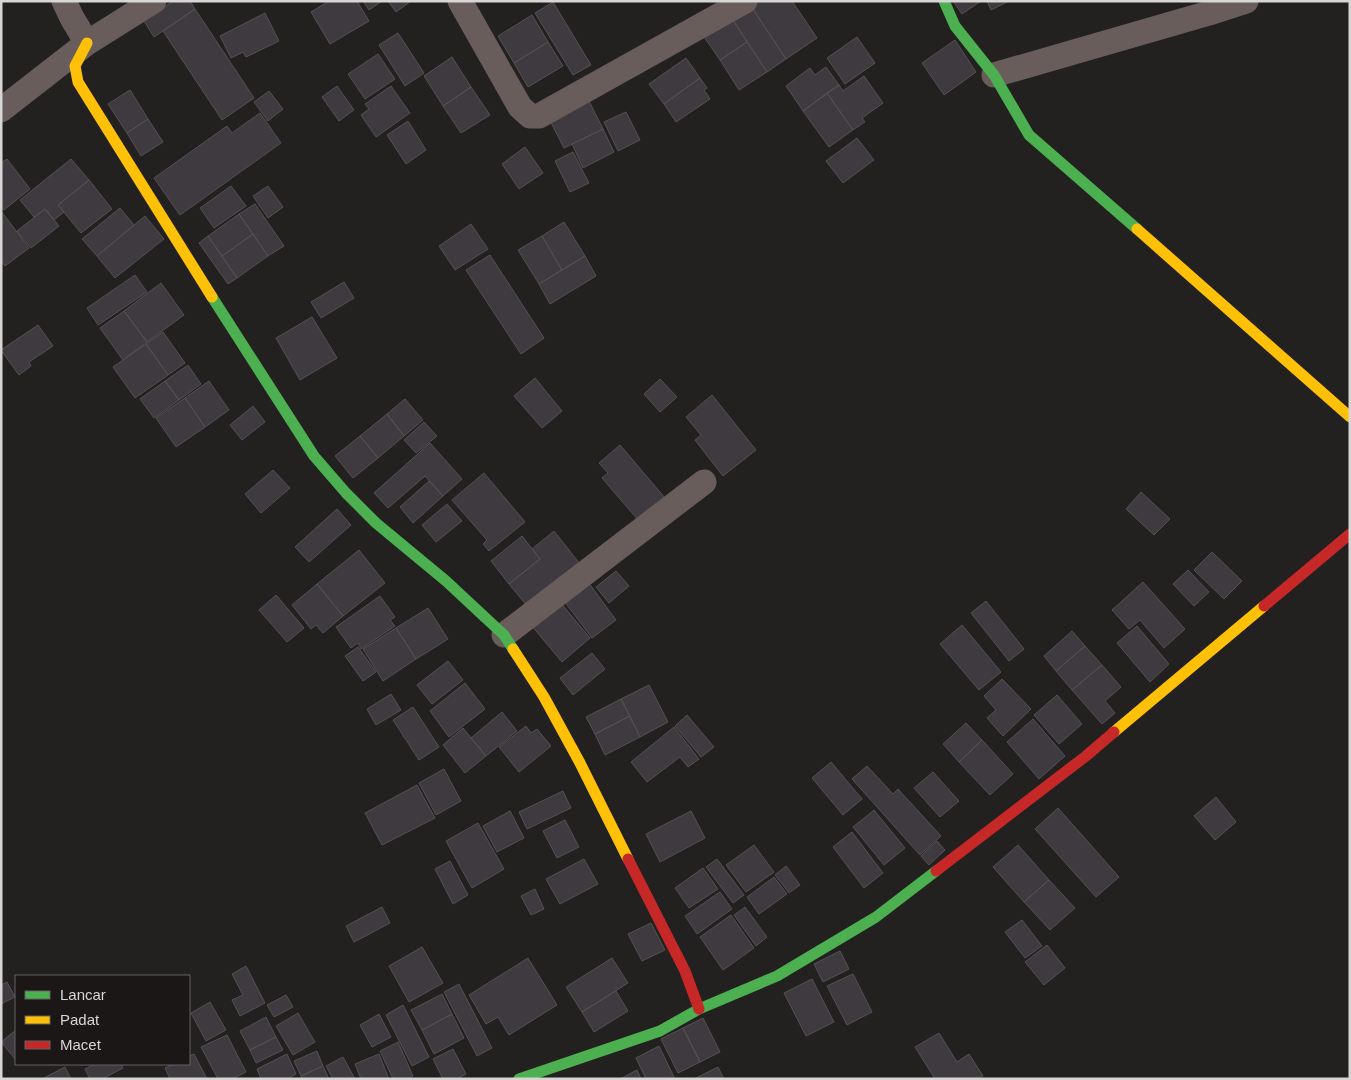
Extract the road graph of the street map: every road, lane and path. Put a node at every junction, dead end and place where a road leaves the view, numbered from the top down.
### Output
1 (64, 1) edge
2 (154, 1) edge
3 (460, 1) edge
4 (746, 1) edge
5 (944, 1) edge
6 (1246, 1) edge
7 (87, 43) junction
8 (994, 75) junction
9 (1, 110) edge
10 (1350, 417) edge
11 (704, 482) dead end
12 (1350, 534) edge
13 (504, 635) junction
14 (699, 1009) junction
15 (519, 1079) edge

1 - 7 street
2 - 7 street
3 - 4 street
5 - 8 street
6 - 8 street
7 - 9 street
7 - 13 street
8 - 10 street
11 - 13 street
12 - 14 street
13 - 14 street
14 - 15 street

